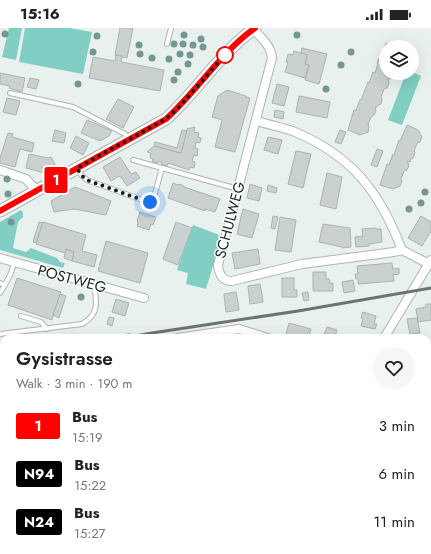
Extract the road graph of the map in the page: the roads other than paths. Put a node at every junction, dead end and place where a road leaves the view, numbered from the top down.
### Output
1 (171, 28) edge
2 (254, 29) edge
3 (168, 44) dead end
4 (10, 93) dead end
5 (257, 121) junction
6 (130, 140) junction
7 (133, 160) dead end
8 (77, 168) junction
9 (162, 168) junction
10 (0, 170) edge
11 (238, 189) junction
12 (37, 191) junction
13 (0, 211) edge
14 (402, 250) junction
15 (0, 258) edge
16 (430, 261) edge
17 (14, 263) junction
18 (0, 283) edge
19 (5, 285) junction
20 (94, 285) junction
21 (0, 293) edge
22 (147, 298) dead end
23 (21, 316) dead end
24 (47, 329) junction
25 (0, 334) edge
26 (205, 334) edge
27 (255, 334) edge
28 (386, 334) edge

1 - 3 lane
2 - 5 street, SCHULWEG
2 - 6 main road
4 - 6 lane
5 - 11 street, SCHULWEG
5 - 14 street
6 - 8 main road
7 - 9 lane
8 - 9 lane
8 - 12 main road
9 - 11 lane
10 - 12 street
11 - 14 street, SCHULWEG
12 - 13 main road
14 - 16 street
15 - 17 street, POSTWEG
16 - 28 street
17 - 19 lane
17 - 20 street, POSTWEG
18 - 19 lane
19 - 21 lane
20 - 22 street, POSTWEG
20 - 24 lane
23 - 24 lane
24 - 25 lane
26 - 27 street

